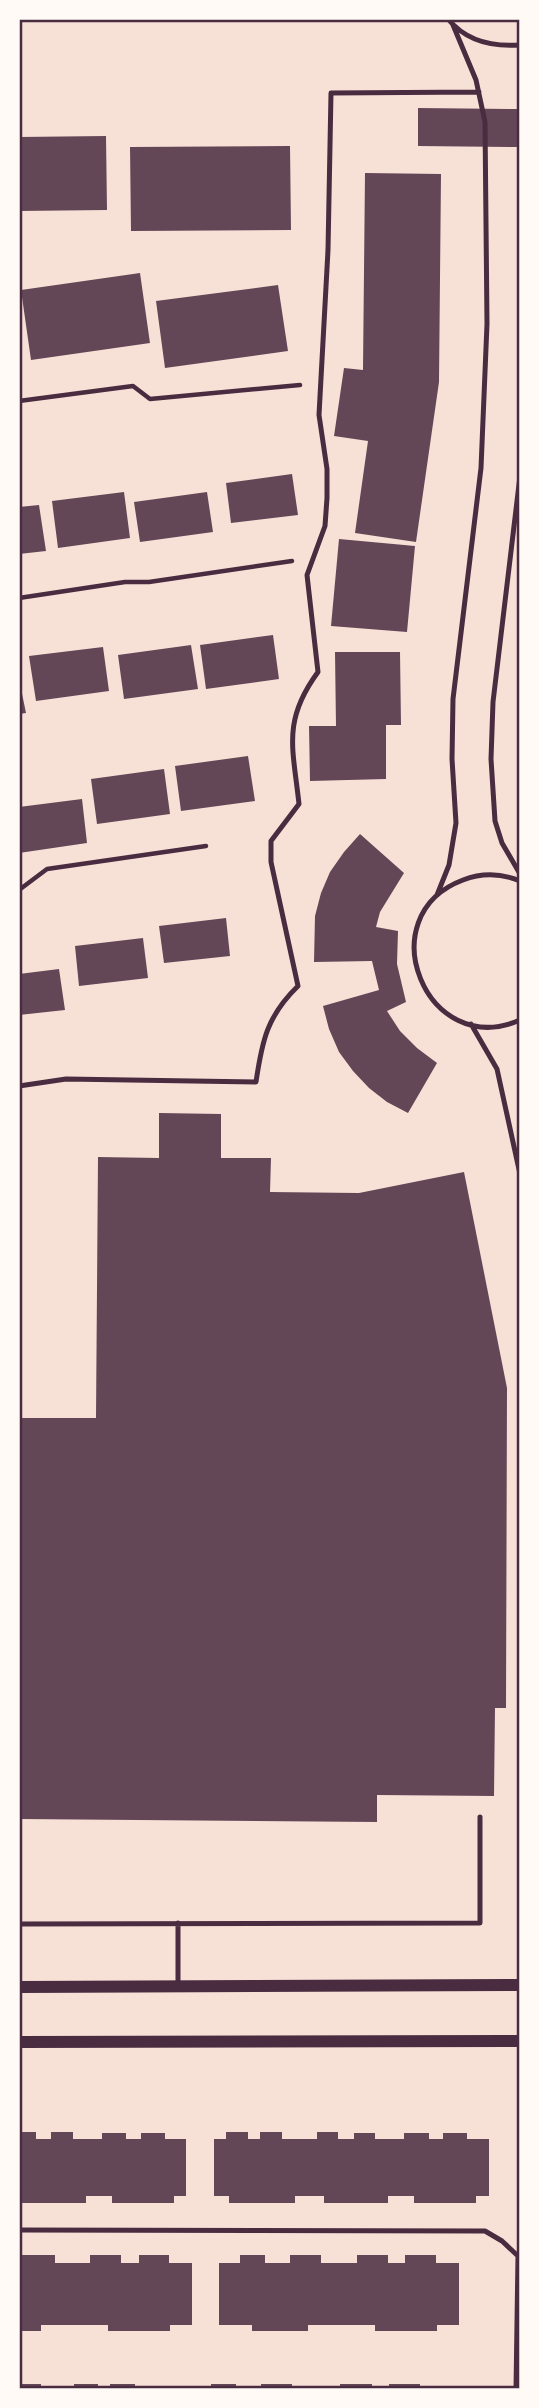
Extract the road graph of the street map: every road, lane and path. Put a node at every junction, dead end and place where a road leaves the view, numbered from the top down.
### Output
1 (448, 19) edge
2 (453, 25) junction
3 (520, 45) edge
4 (479, 92) junction
5 (321, 383) junction
6 (19, 401) edge
7 (520, 476) edge
8 (313, 558) junction
9 (19, 598) edge
10 (206, 846) dead end
11 (520, 874) edge
12 (520, 881) edge
13 (19, 890) edge
14 (438, 895) junction
15 (520, 1020) edge
16 (471, 1024) junction
17 (19, 1086) edge
18 (520, 1174) edge
19 (480, 1817) dead end
20 (178, 1923) junction
21 (19, 1924) edge
22 (520, 1985) edge
23 (178, 1986) junction
24 (19, 1987) edge
25 (520, 2041) edge
26 (19, 2042) edge
27 (19, 2230) edge
28 (516, 2389) edge

1 - 2 lane
2 - 3 lane
2 - 4 lane
4 - 5 lane
4 - 14 lane
5 - 6 path
5 - 8 lane
7 - 11 lane
8 - 9 path
8 - 17 lane
10 - 13 path
12 - 14 lane
14 - 16 lane
15 - 16 lane
16 - 18 lane
19 - 20 lane
20 - 21 lane
20 - 23 lane
22 - 23 street
23 - 24 street
25 - 26 street
27 - 28 lane

